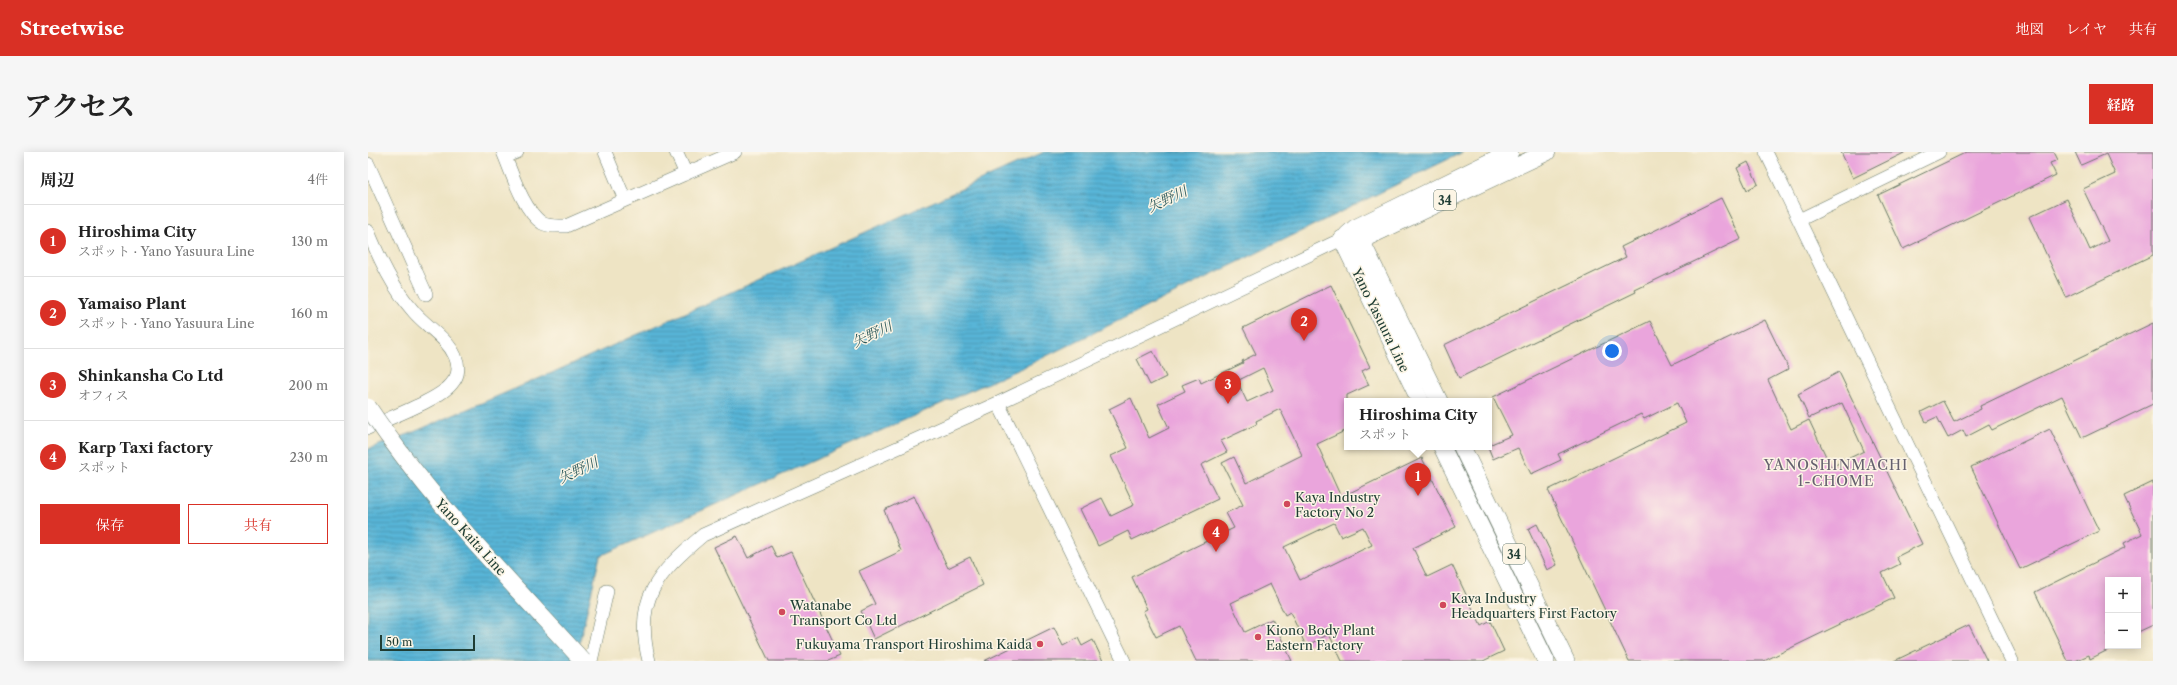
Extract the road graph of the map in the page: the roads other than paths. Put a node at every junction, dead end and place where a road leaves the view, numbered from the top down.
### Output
1 (517, 152) edge
2 (605, 152) edge
3 (676, 152) edge
4 (735, 152) edge
5 (1510, 152) edge
6 (1547, 152) edge
7 (1766, 152) edge
8 (1939, 152) edge
9 (504, 155) edge
10 (368, 164) edge
11 (686, 174) junction
12 (625, 200) junction
13 (1799, 220) junction
14 (368, 231) edge
15 (1358, 234) junction
16 (1342, 239) junction
17 (426, 294) dead end
18 (1419, 398) edge
19 (1438, 398) edge
20 (998, 403) junction
21 (368, 408) edge
22 (368, 428) edge
23 (1443, 450) edge
24 (1463, 450) edge
25 (606, 591) dead end
26 (583, 661) edge
27 (591, 661) edge
28 (649, 661) edge
29 (1124, 661) edge
30 (1546, 661) edge
31 (1566, 661) edge
32 (2012, 661) edge

1 - 9 street
2 - 12 street
3 - 11 street
4 - 11 street
5 - 15 main road, 34
6 - 15 main road, 34
7 - 13 street
8 - 13 street
9 - 12 street
10 - 17 street
11 - 12 street
13 - 32 street
14 - 22 street
15 - 16 main road, 34
15 - 19 main road, Yano Yasuura Line
16 - 18 main road, Yano Yasuura Line
16 - 20 street
20 - 28 street
20 - 29 street
21 - 26 main road, Yano Kaita Line, bridge
23 - 30 main road, 34
24 - 31 main road, 34
25 - 27 street

